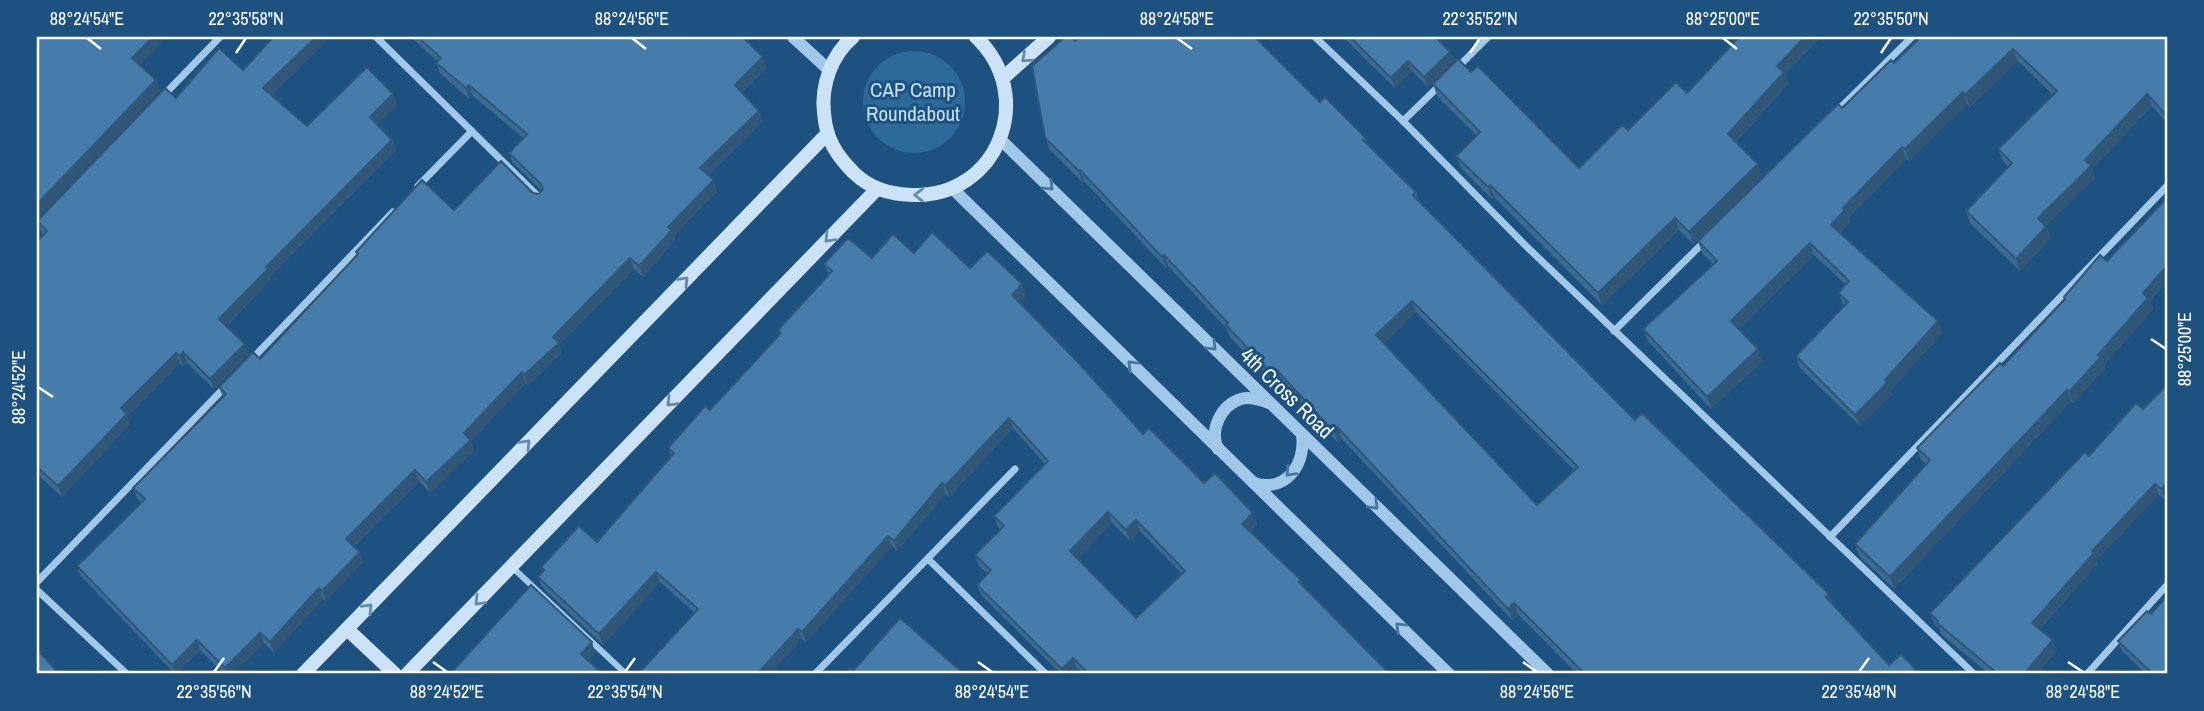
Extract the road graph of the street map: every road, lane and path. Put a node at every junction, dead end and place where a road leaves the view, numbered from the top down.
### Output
1 (220, 37) edge
2 (376, 37) edge
3 (793, 37) edge
4 (853, 37) edge
5 (976, 37) edge
6 (1049, 37) edge
7 (1315, 37) edge
8 (1488, 37) edge
9 (1912, 37) edge
10 (829, 70) junction
11 (1003, 78) junction
12 (152, 107) edge
13 (1832, 115) edge
14 (1404, 121) junction
15 (472, 131) junction
16 (827, 134) junction
17 (1000, 139) junction
18 (2167, 186) edge
19 (877, 189) junction
20 (953, 189) junction
21 (414, 191) edge
22 (541, 199) edge
23 (404, 201) edge
24 (1713, 233) edge
25 (1614, 331) junction
26 (249, 361) edge
27 (230, 382) edge
28 (1270, 403) junction
29 (1302, 435) junction
30 (1219, 449) junction
31 (1015, 470) dead end
32 (1254, 483) junction
33 (1830, 537) junction
34 (928, 559) junction
35 (512, 567) junction
36 (37, 582) edge
37 (2167, 585) edge
38 (37, 590) edge
39 (347, 629) junction
40 (127, 674) edge
41 (303, 674) edge
42 (395, 674) edge
43 (407, 674) edge
44 (626, 674) edge
45 (815, 674) edge
46 (1046, 674) edge
47 (1449, 674) edge
48 (1548, 674) edge
49 (1974, 674) edge
50 (2087, 674) edge

1 - 12 street
2 - 15 street
3 - 10 street
4 - 10 main road
5 - 11 main road
6 -> 11 main road
7 - 14 street
8 - 14 street
9 - 13 street
10 - 16 main road
11 - 17 main road
14 - 25 street
15 - 21 street
15 - 22 street
16 - 19 main road
39 -> 16 main road
17 - 20 main road
17 -> 28 street, 4th Cross Road
18 - 33 street
20 -> 19 main road
19 -> 35 main road
30 -> 20 street
23 - 26 street
24 - 25 street
25 - 33 street
27 - 36 street
28 - 29 street, 4th Cross Road
28 - 30 street
29 -> 32 street
29 -> 48 street, 4th Cross Road
30 - 32 street
31 - 34 street
47 -> 32 street
33 - 49 street
34 - 45 street
34 - 46 street
35 -> 43 main road
35 - 44 street
37 - 50 street
38 - 40 street
39 - 41 main road
39 - 42 main road

